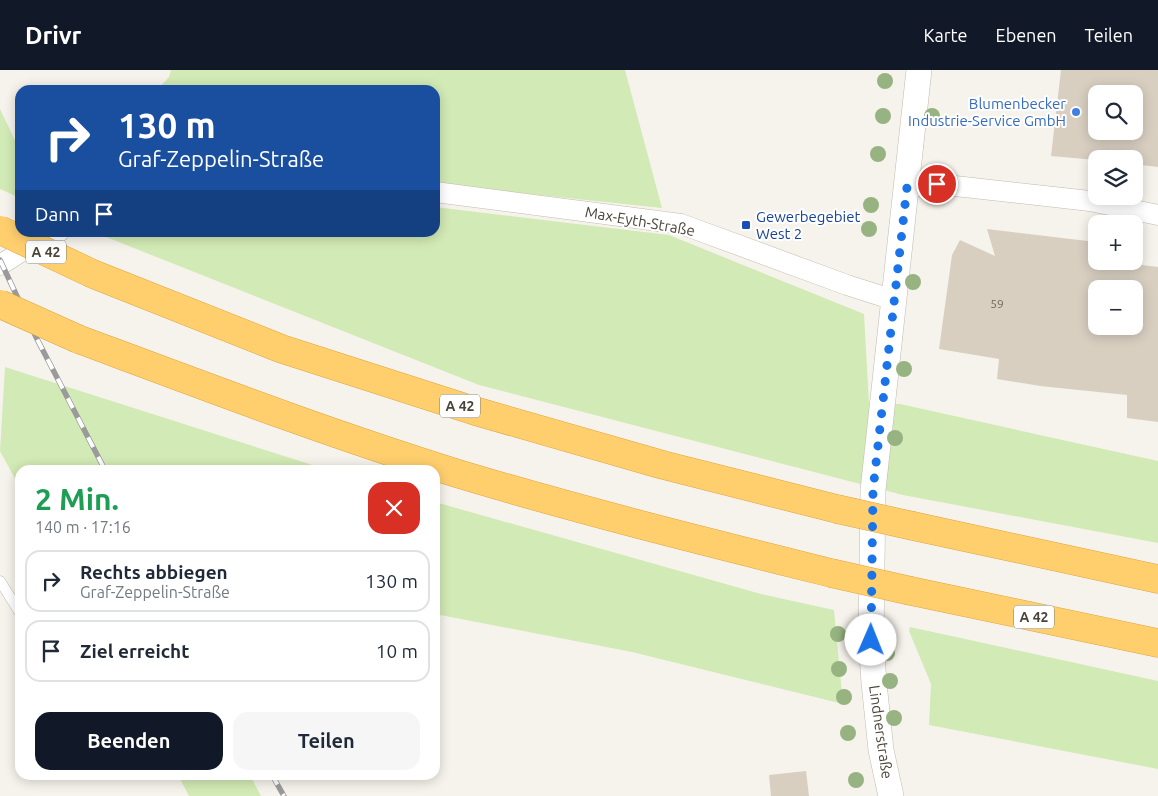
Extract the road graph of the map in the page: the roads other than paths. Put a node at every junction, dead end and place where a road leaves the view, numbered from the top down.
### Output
1 (920, 70) edge
2 (907, 187) junction
3 (440, 193) edge
4 (1158, 215) edge
5 (0, 230) edge
6 (49, 237) edge
7 (0, 266) edge
8 (894, 300) junction
9 (0, 304) edge
10 (433, 465) edge
11 (440, 467) edge
12 (1158, 579) edge
13 (0, 581) edge
14 (15, 605) edge
15 (1158, 643) edge
16 (891, 796) edge

1 - 2 street, Lindnerstraße
2 - 4 street
2 - 8 street, Lindnerstraße
3 - 8 street, Max-Eyth-Straße
5 - 12 highway, A 42, bridge
6 - 7 street
8 - 16 street, Lindnerstraße
9 - 10 highway, A 42, bridge
11 - 15 highway, A 42, bridge
13 - 14 lane

